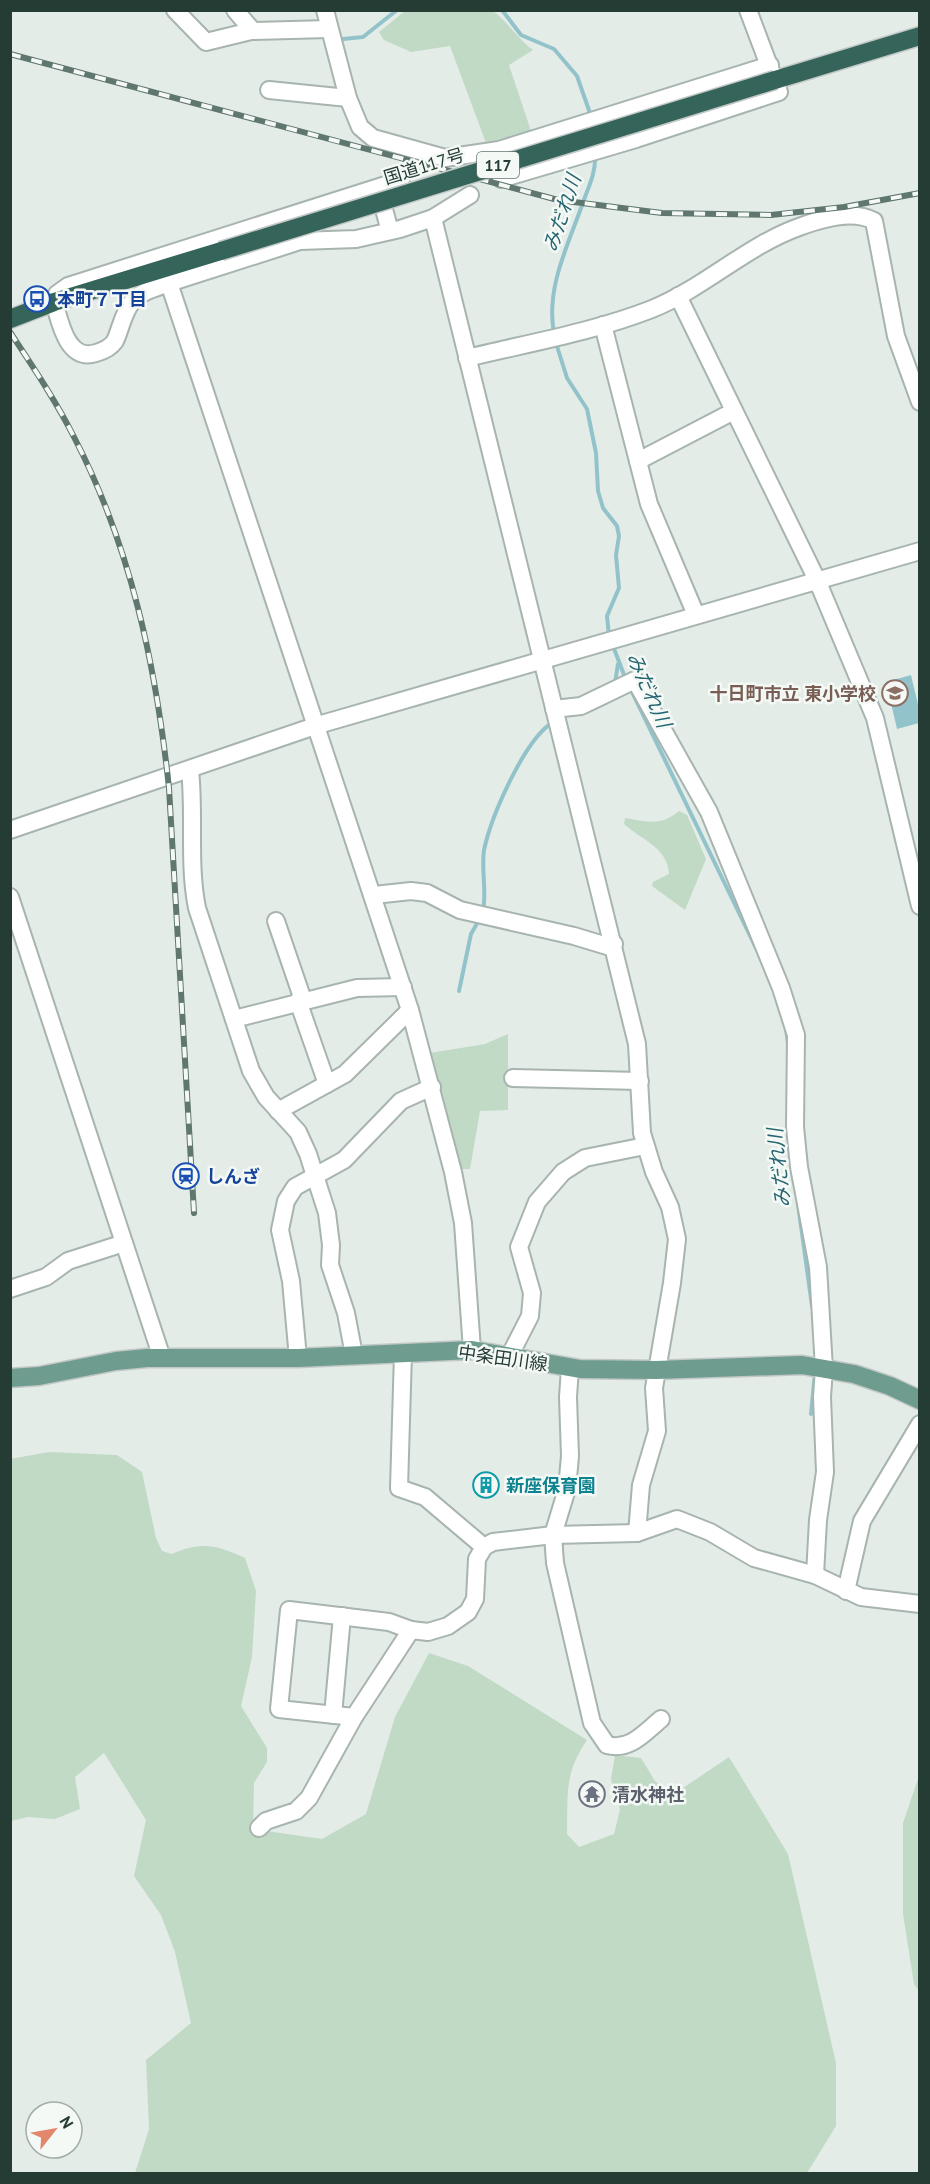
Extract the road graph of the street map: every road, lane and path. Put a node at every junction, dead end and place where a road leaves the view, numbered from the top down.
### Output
1 (175, 10) edge
2 (235, 10) edge
3 (325, 10) edge
4 (748, 10) edge
5 (329, 29) junction
6 (253, 31) junction
7 (920, 36) edge
8 (773, 73) junction
9 (269, 90) dead end
10 (348, 99) junction
11 (553, 133) junction
12 (563, 160) junction
13 (501, 179) dead end
14 (400, 180) dead end
15 (377, 187) junction
16 (470, 195) dead end
17 (433, 219) junction
18 (390, 231) junction
19 (169, 282) junction
20 (678, 297) junction
21 (54, 302) junction
22 (10, 319) edge
23 (603, 325) junction
24 (467, 358) junction
25 (920, 402) edge
26 (734, 411) junction
27 (638, 461) junction
28 (920, 551) edge
29 (817, 580) junction
30 (696, 615) junction
31 (542, 662) junction
32 (554, 709) junction
33 (318, 725) junction
34 (190, 770) junction
35 (10, 830) edge
36 (374, 895) junction
37 (10, 897) edge
38 (920, 906) edge
39 (276, 921) dead end
40 (614, 945) junction
41 (403, 987) junction
42 (300, 1001) junction
43 (410, 1010) junction
44 (234, 1019) junction
45 (513, 1078) dead end
46 (640, 1082) junction
47 (327, 1084) junction
48 (432, 1087) junction
49 (278, 1110) junction
50 (645, 1146) junction
51 (314, 1178) junction
52 (124, 1243) junction
53 (10, 1289) edge
54 (472, 1350) junction
55 (403, 1353) junction
56 (354, 1355) junction
57 (509, 1357) junction
58 (162, 1358) junction
59 (298, 1358) junction
60 (570, 1368) junction
61 (825, 1369) junction
62 (656, 1370) junction
63 (10, 1378) edge
64 (919, 1400) edge
65 (920, 1424) edge
66 (637, 1533) junction
67 (553, 1535) junction
68 (484, 1547) junction
69 (815, 1575) junction
70 (846, 1591) junction
71 (920, 1604) edge
72 (342, 1616) junction
73 (411, 1630) junction
74 (333, 1715) junction
75 (354, 1717) junction
76 (661, 1719) dead end
77 (259, 1828) dead end

1 - 6 street
2 - 6 street
3 - 5 street
4 - 8 street
5 - 6 street
5 - 10 street
7 - 8 highway, 国道117号 / 117
8 - 11 street
8 - 12 street
8 - 21 highway, 国道117号 / 117, bridge
9 - 10 street
10 - 11 street
11 - 12 street
12 - 13 street
14 - 15 street
15 - 18 street
15 - 21 street
16 - 17 street
17 - 18 street
17 - 24 street
18 - 19 street
19 - 21 street
19 - 33 street
20 - 23 street
20 - 25 street
20 - 26 street
21 - 22 highway, 国道117号 / 117
23 - 24 street
23 - 27 street
24 - 31 street
26 - 27 street
26 - 29 street
27 - 30 street
28 - 29 street
29 - 30 street
29 - 38 street
30 - 31 street
31 - 32 street
31 - 33 street
32 - 40 street
32 - 61 street
33 - 34 street
33 - 36 street
34 - 35 street
34 - 44 street
36 - 40 street
36 - 41 street
37 - 52 street
39 - 42 street
40 - 46 street
41 - 42 street
41 - 43 street
42 - 44 street
42 - 47 street
43 - 47 street
43 - 48 street
44 - 49 street
45 - 46 street
46 - 50 street
47 - 49 street
48 - 51 street
48 - 54 street
49 - 51 street
50 - 57 street
50 - 62 street
51 - 56 street
51 - 59 street
52 - 53 street
52 - 58 street
54 - 55 main road, 中条田川線
54 - 57 main road, 中条田川線
55 - 56 main road, 中条田川線
55 - 68 street
56 - 59 main road, 中条田川線
57 - 60 main road, 中条田川線
58 - 59 main road, 中条田川線
58 - 63 main road, 中条田川線
60 - 62 main road, 中条田川線
60 - 67 street
61 - 62 main road, 中条田川線
61 - 64 main road, 中条田川線
61 - 69 street
62 - 66 street
65 - 70 street
66 - 67 street
66 - 69 street
67 - 68 street
67 - 76 street
68 - 73 street
69 - 70 street
70 - 71 street
72 - 73 street
72 - 74 street
72 - 74 street
73 - 75 street
74 - 75 street
75 - 77 street

